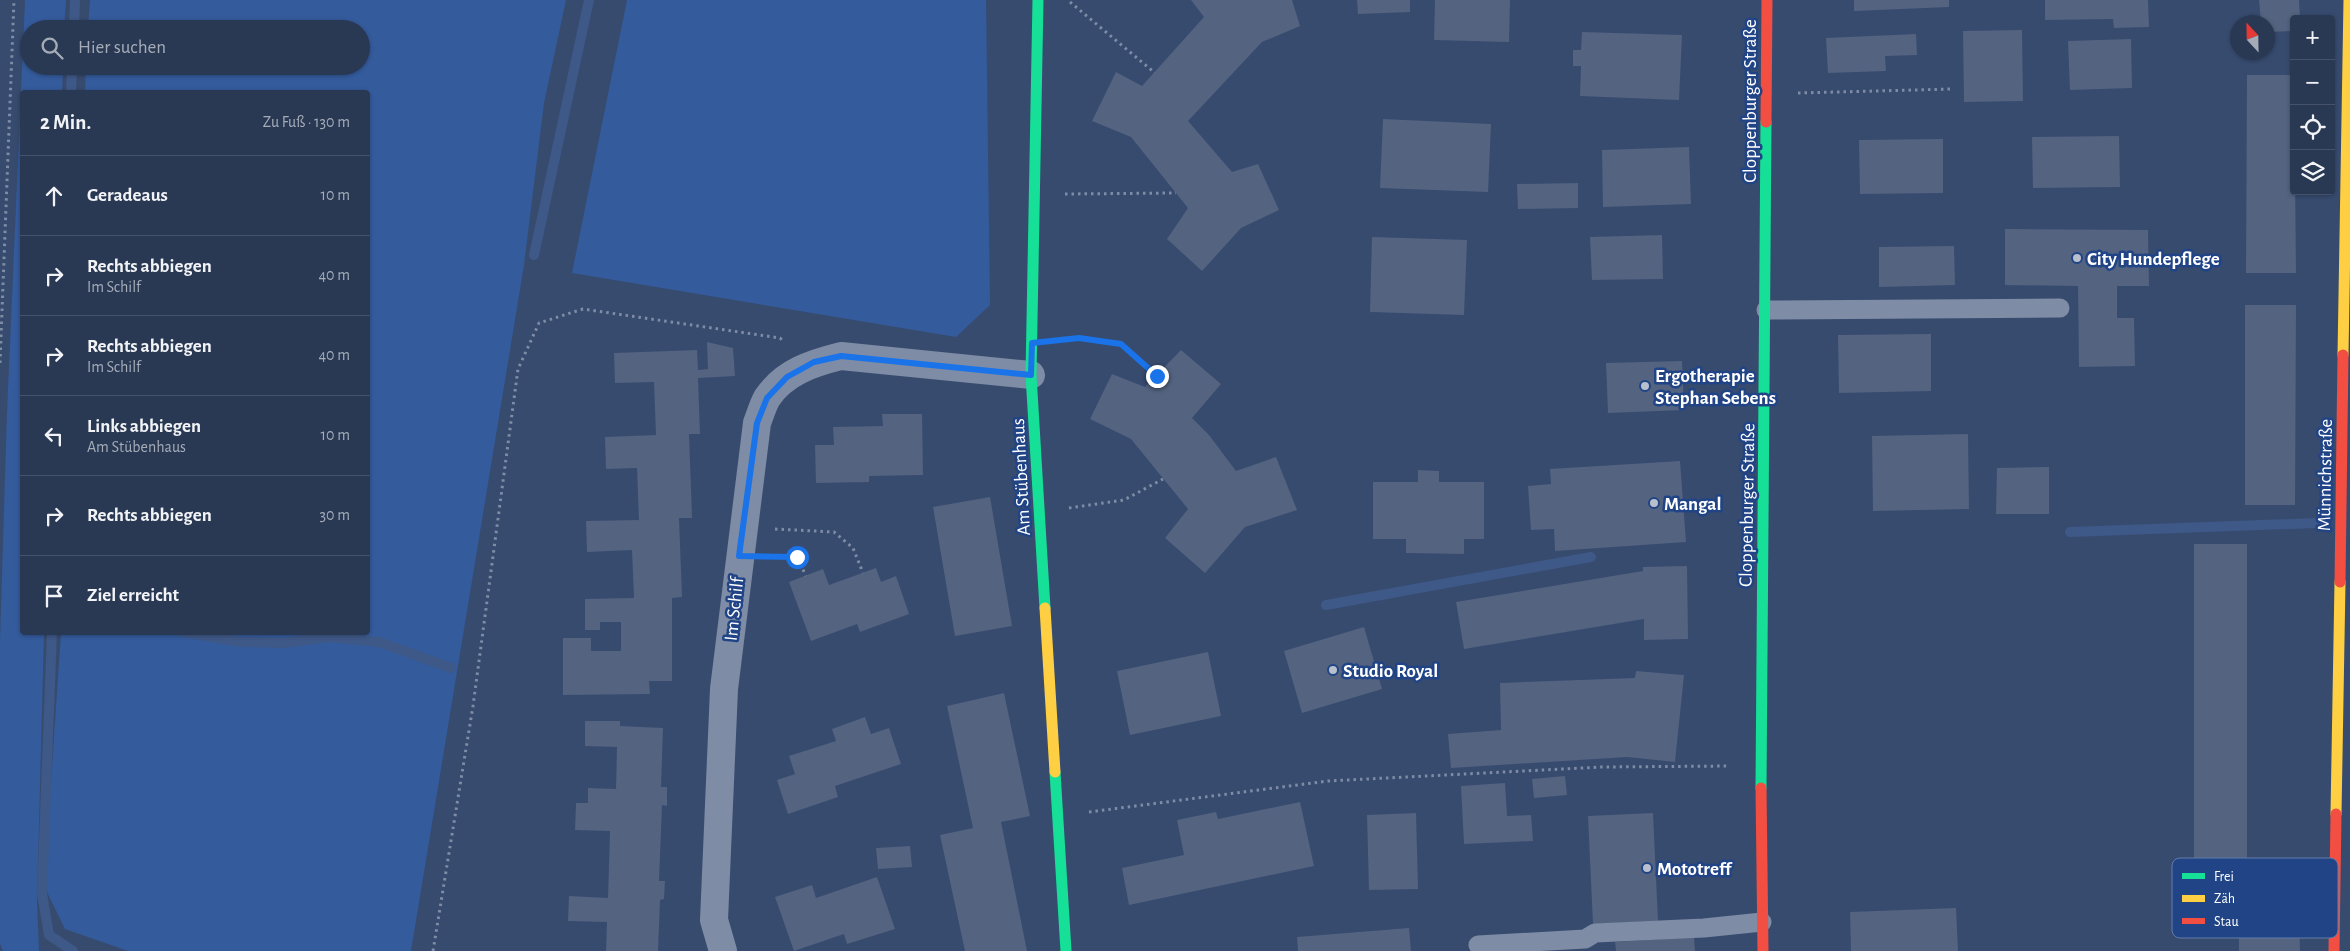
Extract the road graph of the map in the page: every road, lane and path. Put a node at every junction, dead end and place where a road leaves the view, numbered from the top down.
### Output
1 (14, 0) edge
2 (1038, 0) edge
3 (1068, 0) edge
4 (1767, 0) edge
5 (2349, 0) edge
6 (1155, 72) dead end
7 (1952, 89) dead end
8 (1767, 94) junction
9 (1176, 193) dead end
10 (1034, 194) junction
11 (2060, 308) dead end
12 (1766, 310) junction
13 (1032, 343) junction
14 (814, 362) junction
15 (0, 363) edge
16 (1031, 375) junction
17 (1157, 376) dead end
18 (1163, 479) dead end
19 (1039, 513) junction
20 (742, 527) junction
21 (739, 556) junction
22 (863, 573) dead end
23 (806, 576) dead end
24 (1761, 765) junction
25 (1056, 816) junction
26 (2335, 858) edge
27 (1762, 922) junction
28 (2334, 938) edge
29 (1478, 945) dead end
30 (434, 951) edge
31 (723, 951) edge
32 (1066, 951) edge
33 (1762, 951) edge
34 (2334, 951) edge

1 - 15 path
2 - 10 street, Am Stübenhaus
3 - 6 path
4 - 8 street, Cloppenburger Straße
5 - 26 street, Münnichstraße
7 - 8 path
8 - 12 street, Cloppenburger Straße
9 - 10 path
10 - 13 street, Am Stübenhaus
11 - 12 lane
12 - 24 street, Cloppenburger Straße
13 - 16 street, Am Stübenhaus
13 - 17 path
14 - 16 street, Im Schilf
14 - 20 street, Im Schilf
14 - 30 path
16 - 19 street, Am Stübenhaus
18 - 19 path
19 - 25 street, Am Stübenhaus
20 - 21 street, Im Schilf
20 - 22 path
21 - 23 path
21 - 31 street, Im Schilf
24 - 25 path
24 - 27 street, Cloppenburger Straße
25 - 32 street, Am Stübenhaus
27 - 29 lane
27 - 33 street, Cloppenburger Straße
28 - 34 street, Münnichstraße

